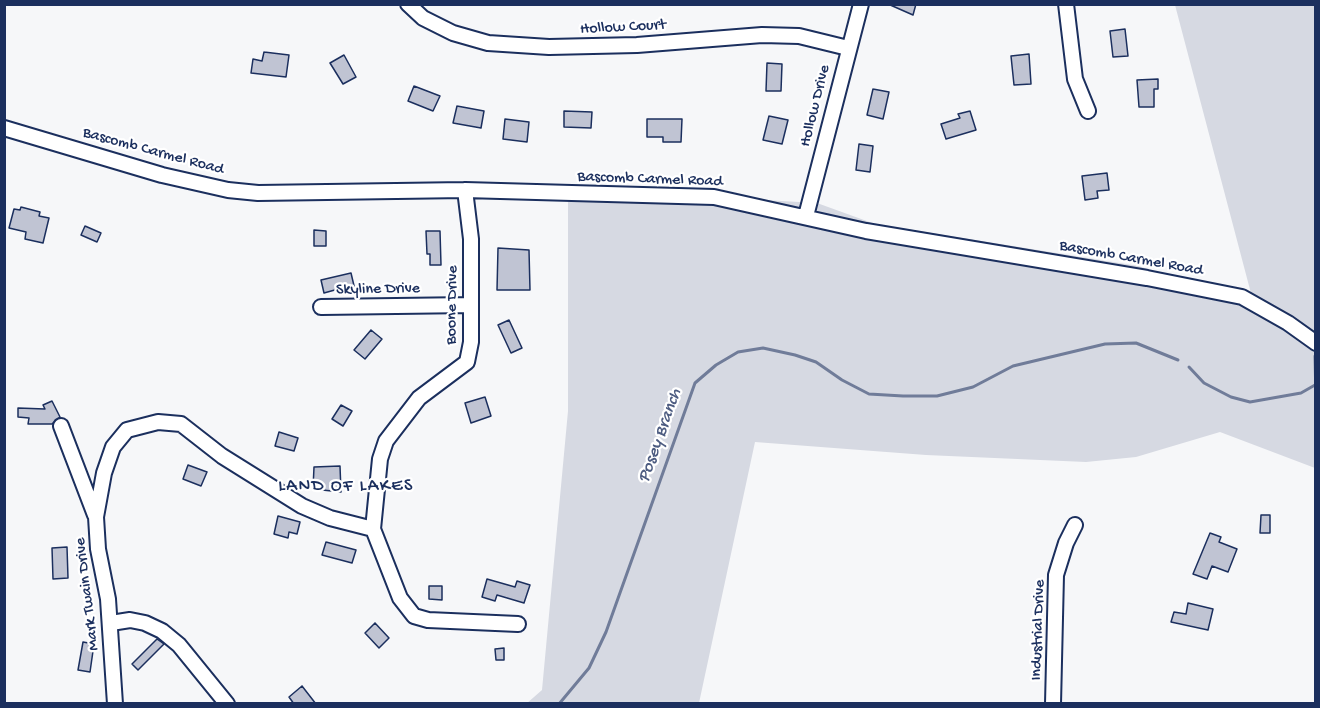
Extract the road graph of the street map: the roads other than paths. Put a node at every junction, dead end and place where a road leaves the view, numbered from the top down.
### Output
1 (408, 4) edge
2 (861, 4) edge
3 (1066, 4) edge
4 (848, 48) junction
5 (1088, 111) dead end
6 (4, 128) edge
7 (465, 190) junction
8 (806, 216) junction
9 (471, 305) junction
10 (321, 307) dead end
11 (1316, 344) edge
12 (61, 426) dead end
13 (96, 517) junction
14 (1075, 525) dead end
15 (374, 529) junction
16 (111, 623) junction
17 (518, 624) dead end
18 (115, 704) edge
19 (227, 704) edge
20 (1053, 704) edge

1 - 4 street, Hollow Court
2 - 4 street, Hollow Drive
3 - 5 street
4 - 8 street, Hollow Drive
6 - 7 street, Bascomb Carmel Road
7 - 8 street, Bascomb Carmel Road
7 - 9 street, Boone Drive
8 - 11 street, Bascomb Carmel Road
9 - 10 street, Skyline Drive
9 - 15 street, Boone Drive
12 - 13 street
13 - 15 street
13 - 16 street, Mark Twain Drive
14 - 20 street, Industrial Drive
15 - 17 street
16 - 18 street, Mark Twain Drive
16 - 19 street

